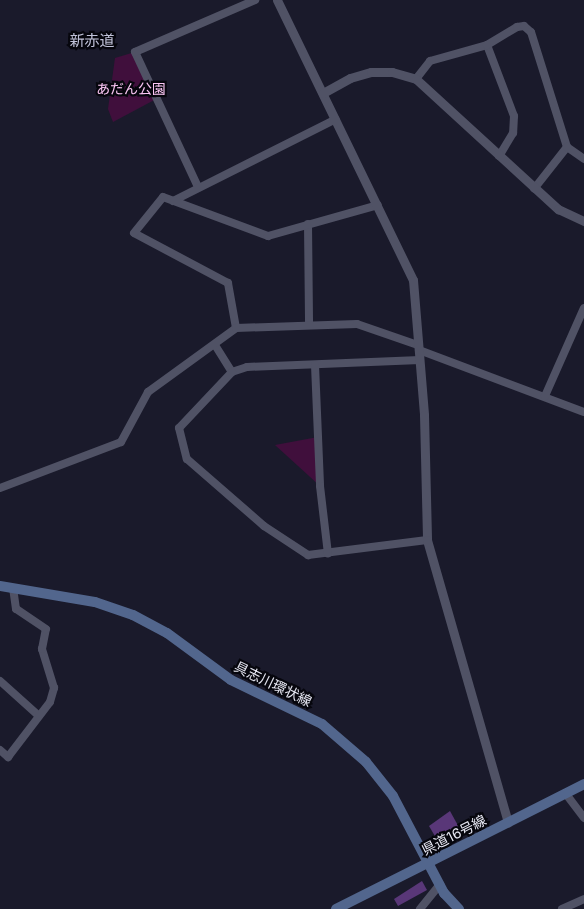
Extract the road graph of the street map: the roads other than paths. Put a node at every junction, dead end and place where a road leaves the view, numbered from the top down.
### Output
1 (255, 0) edge
2 (277, 0) edge
3 (487, 45) junction
4 (416, 79) junction
5 (323, 93) junction
6 (336, 119) junction
7 (567, 147) junction
8 (499, 156) junction
9 (584, 160) edge
10 (198, 187) junction
11 (534, 189) junction
12 (173, 201) junction
13 (378, 206) junction
14 (583, 219) edge
15 (308, 224) junction
16 (584, 308) edge
17 (310, 324) junction
18 (236, 328) junction
19 (215, 345) junction
20 (419, 347) junction
21 (420, 360) junction
22 (315, 365) junction
23 (232, 372) junction
24 (545, 396) junction
25 (584, 412) edge
26 (0, 488) edge
27 (427, 540) junction
28 (328, 554) junction
29 (0, 586) edge
30 (13, 588) junction
31 (0, 681) edge
32 (39, 716) junction
33 (0, 750) edge
34 (584, 784) edge
35 (566, 794) junction
36 (584, 818) edge
37 (508, 823) junction
38 (430, 862) junction
39 (440, 884) junction
40 (584, 899) edge
41 (336, 909) edge
42 (420, 909) edge
43 (459, 909) edge
44 (562, 909) edge

1 - 10 street
2 - 5 street
3 - 4 street
3 - 7 street
3 - 8 street
4 - 5 street
4 - 8 street
5 - 6 street
6 - 10 street
6 - 13 street
7 - 9 street
7 - 11 street
8 - 11 street
10 - 12 street
11 - 14 street
12 - 15 street
12 - 18 street
13 - 15 street
13 - 20 street
15 - 17 street
16 - 24 street
17 - 18 street
17 - 20 street
18 - 19 street
19 - 23 street
19 - 26 street
20 - 21 street
20 - 24 street
21 - 22 street
21 - 27 street
22 - 23 street
22 - 28 street
23 - 28 street
24 - 25 street
27 - 28 street
27 - 37 street
29 - 30 main road, 具志川環状線
30 - 32 street
30 - 38 main road, 具志川環状線
31 - 32 street
32 - 33 street
34 - 35 main road, 県道16号線
35 - 36 street
35 - 37 main road, 県道16号線
37 - 38 main road, 県道16号線
38 - 39 main road, 具志川環状線
38 - 41 main road, 県道16号線
39 - 42 street
39 - 43 main road, 具志川環状線
40 - 44 street

